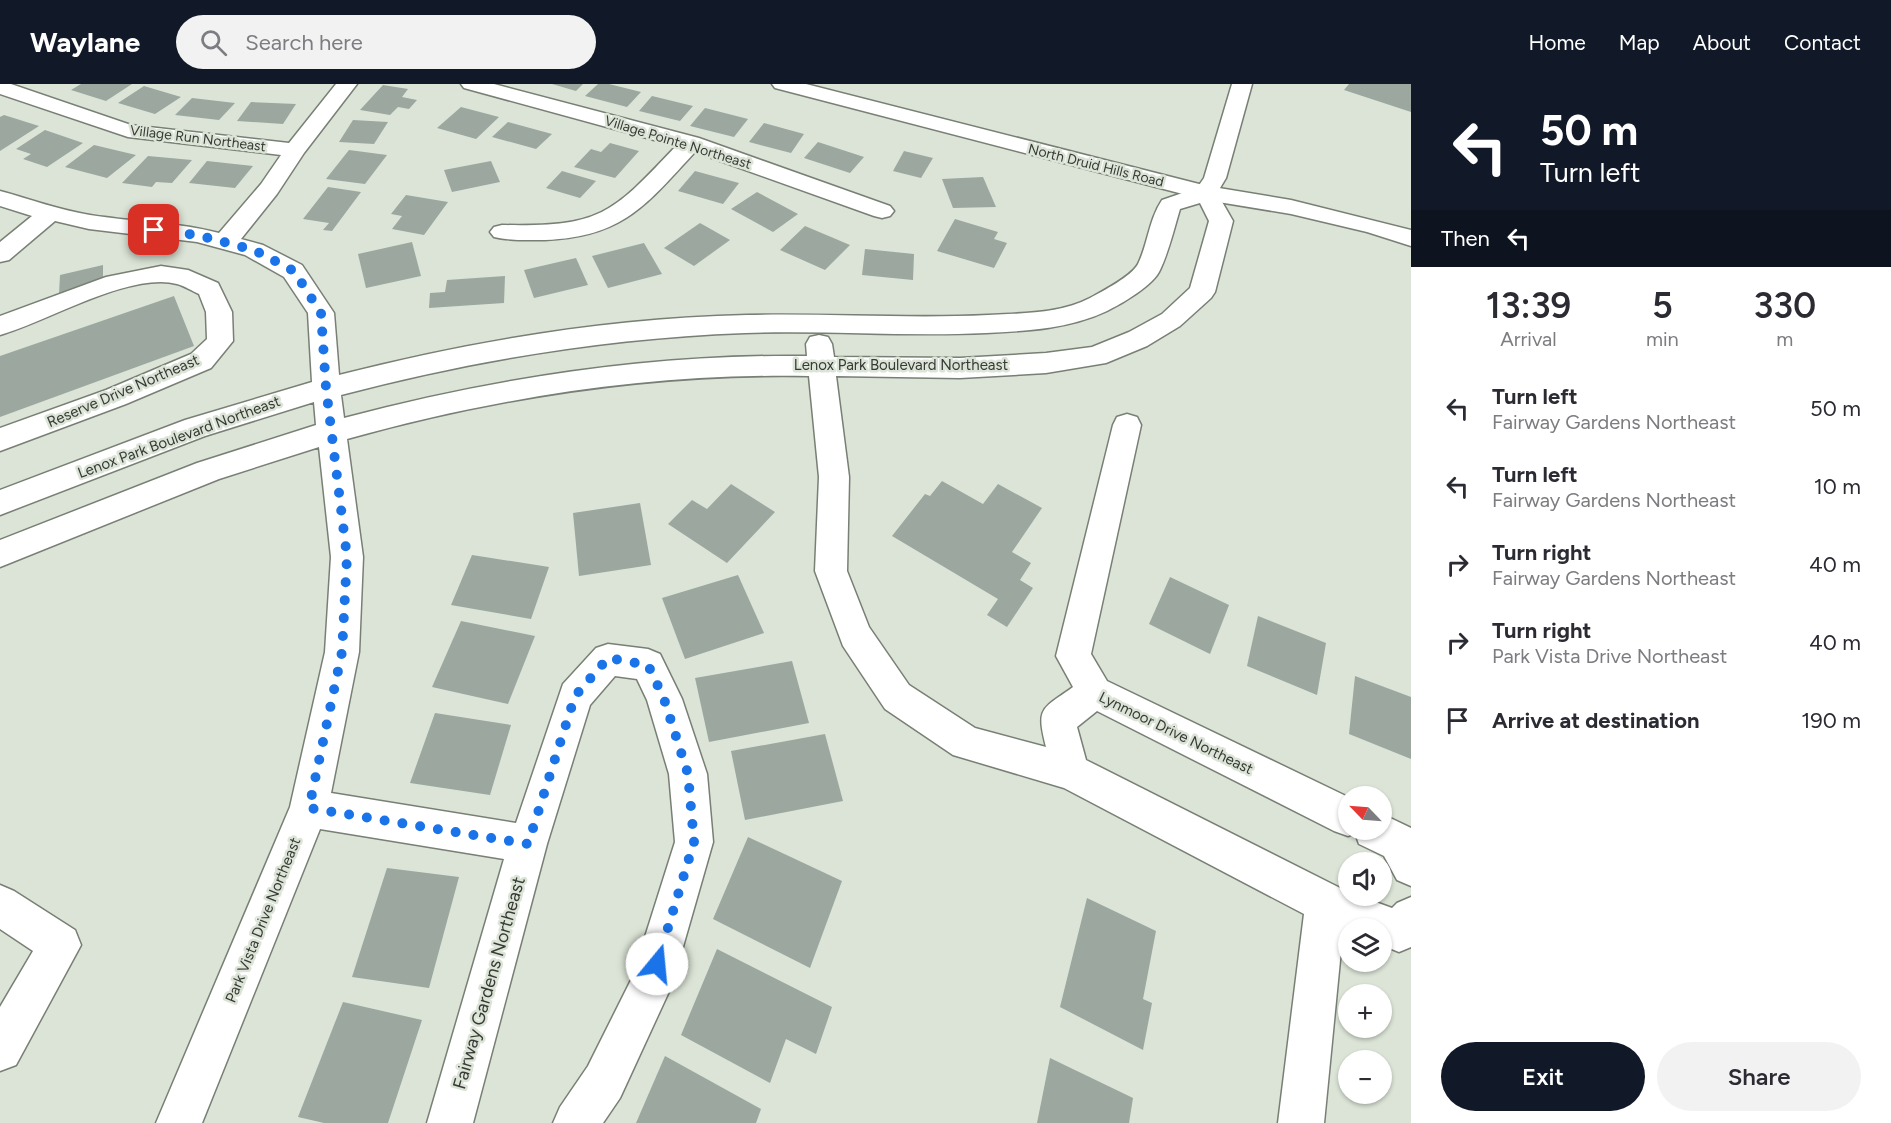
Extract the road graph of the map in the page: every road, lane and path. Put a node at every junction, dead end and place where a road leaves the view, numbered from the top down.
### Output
1 (348, 84) edge
2 (471, 84) edge
3 (782, 84) edge
4 (1242, 84) edge
5 (0, 87) edge
6 (691, 143) junction
7 (295, 150) junction
8 (1206, 193) junction
9 (0, 198) edge
10 (882, 211) dead end
11 (51, 213) junction
12 (502, 232) dead end
13 (1411, 238) edge
14 (225, 242) junction
15 (0, 254) edge
16 (816, 324) junction
17 (0, 326) edge
18 (821, 365) junction
19 (326, 388) junction
20 (1127, 425) dead end
21 (331, 433) junction
22 (0, 440) edge
23 (0, 503) edge
24 (0, 554) edge
25 (1095, 692) junction
26 (1071, 772) junction
27 (309, 808) junction
28 (1338, 812) edge
29 (1392, 839) edge
30 (528, 844) junction
31 (1411, 866) edge
32 (1325, 903) junction
33 (0, 905) edge
34 (1411, 917) edge
35 (0, 1049) edge
36 (179, 1123) edge
37 (450, 1123) edge
38 (576, 1123) edge
39 (1301, 1123) edge

1 - 7 street
2 - 6 street, Village Pointe Northeast
3 - 8 street, North Druid Hills Road
4 - 8 street
5 - 7 street, Village Run Northeast
6 - 10 street, Village Pointe Northeast
6 - 12 street
7 - 14 street
8 - 13 street, North Druid Hills Road
8 - 16 street, Lenox Park Boulevard Northeast
8 - 18 street, Lenox Park Boulevard Northeast
9 - 11 street, Park Vista Drive Northeast
11 - 14 street, Park Vista Drive Northeast
11 - 15 street
14 - 19 street, Park Vista Drive Northeast
16 - 18 street
16 - 19 street, Lenox Park Boulevard Northeast
17 - 22 street, Reserve Drive Northeast
18 - 21 street, Lenox Park Boulevard Northeast
18 - 26 street
19 - 21 street, Park Vista Drive Northeast
19 - 23 street, Lenox Park Boulevard Northeast
20 - 25 street
21 - 24 street, Lenox Park Boulevard Northeast
21 - 27 street, Park Vista Drive Northeast
25 - 26 street, Lynmoor Drive Northeast
25 - 28 street, Lynmoor Drive Northeast
26 - 32 street
27 - 30 street
27 - 36 street, Park Vista Drive Northeast
29 - 31 street
30 - 37 street, Fairway Gardens Northeast
30 - 38 street, Fairway Gardens Northeast
32 - 34 street
32 - 39 street
33 - 35 street

